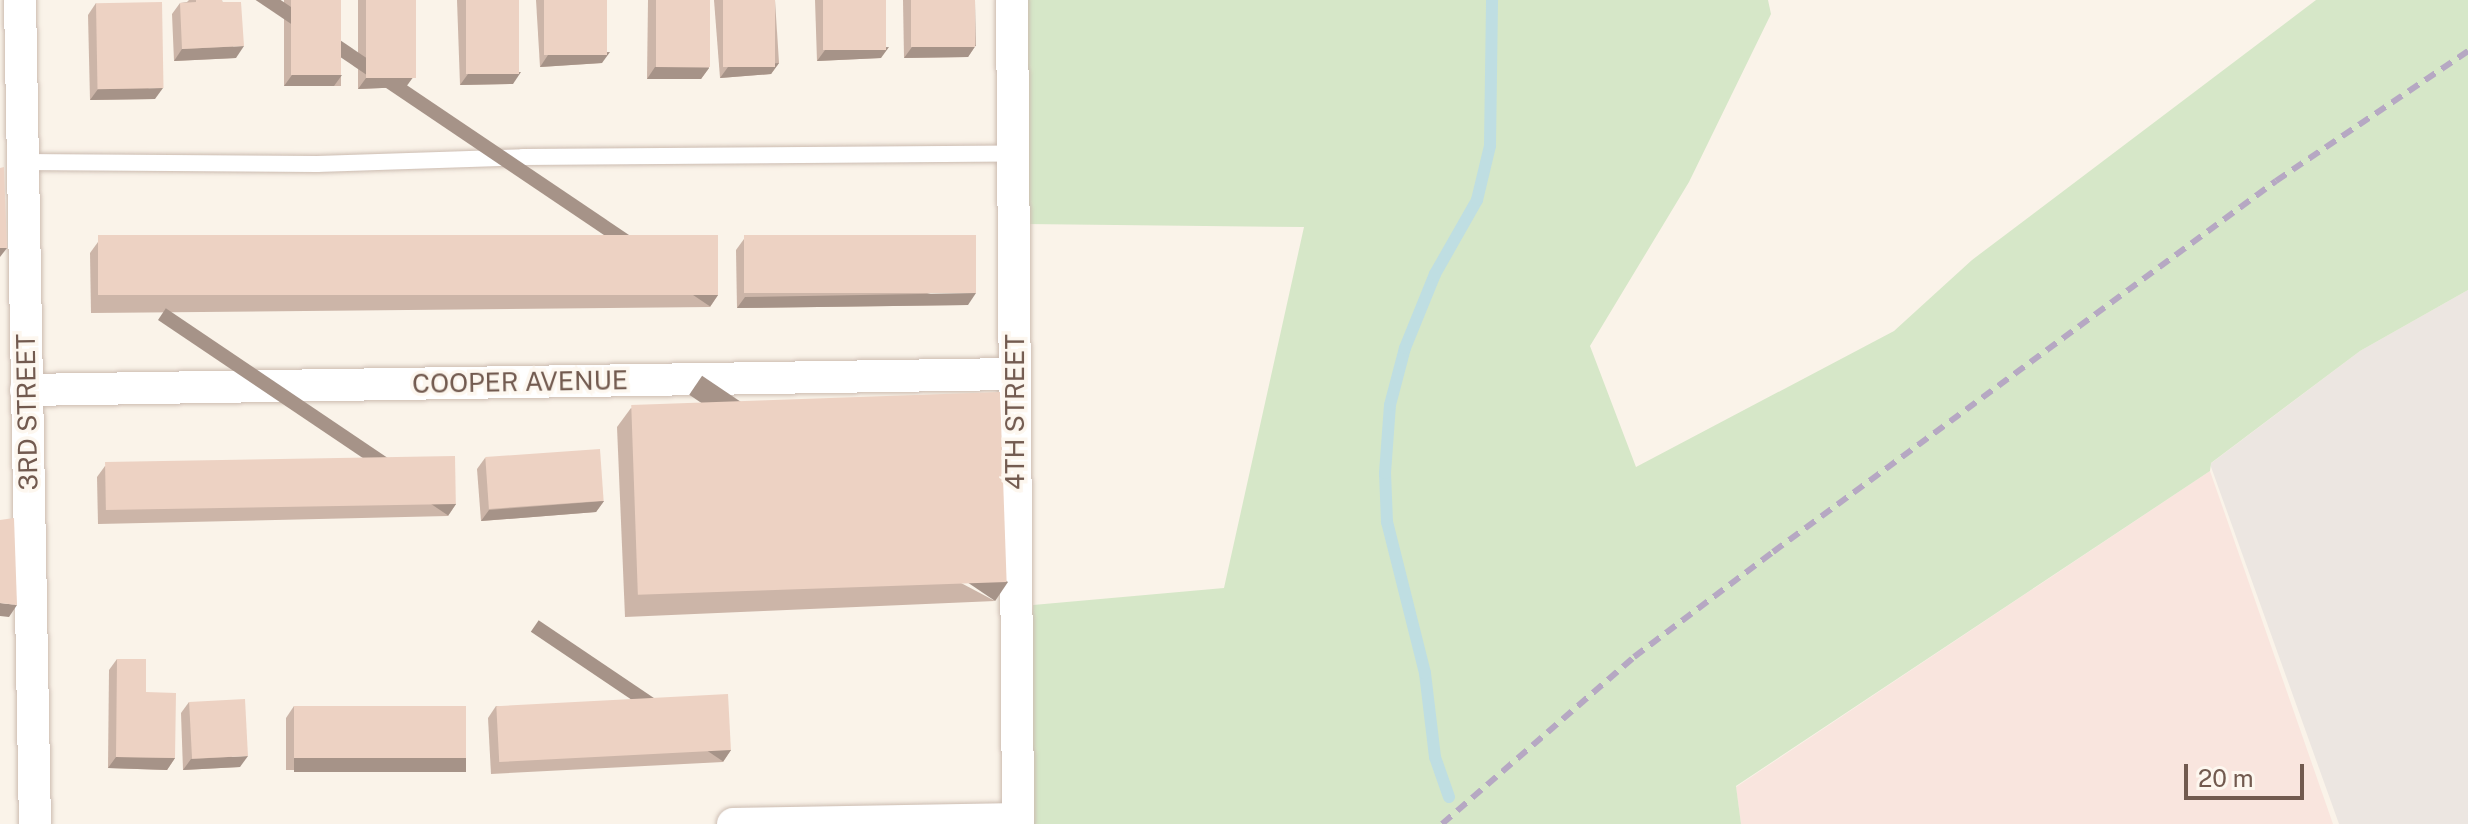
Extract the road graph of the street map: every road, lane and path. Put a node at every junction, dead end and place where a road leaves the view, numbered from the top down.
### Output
1 (20, 0) edge
2 (1012, 0) edge
3 (1013, 154) junction
4 (22, 162) junction
5 (12, 317) edge
6 (1015, 374) junction
7 (26, 390) junction
8 (14, 480) edge
9 (1018, 822) edge
10 (35, 824) edge
11 (733, 824) edge

1 - 4 street, 3RD STREET
2 - 3 street, 4TH STREET
3 - 4 lane
3 - 6 street, 4TH STREET
4 - 5 street, 3RD STREET
5 - 7 street, 3RD STREET
6 - 7 street, COOPER AVENUE
6 - 9 street, 4TH STREET
7 - 8 street, 3RD STREET
8 - 10 street, 3RD STREET
9 - 11 street

